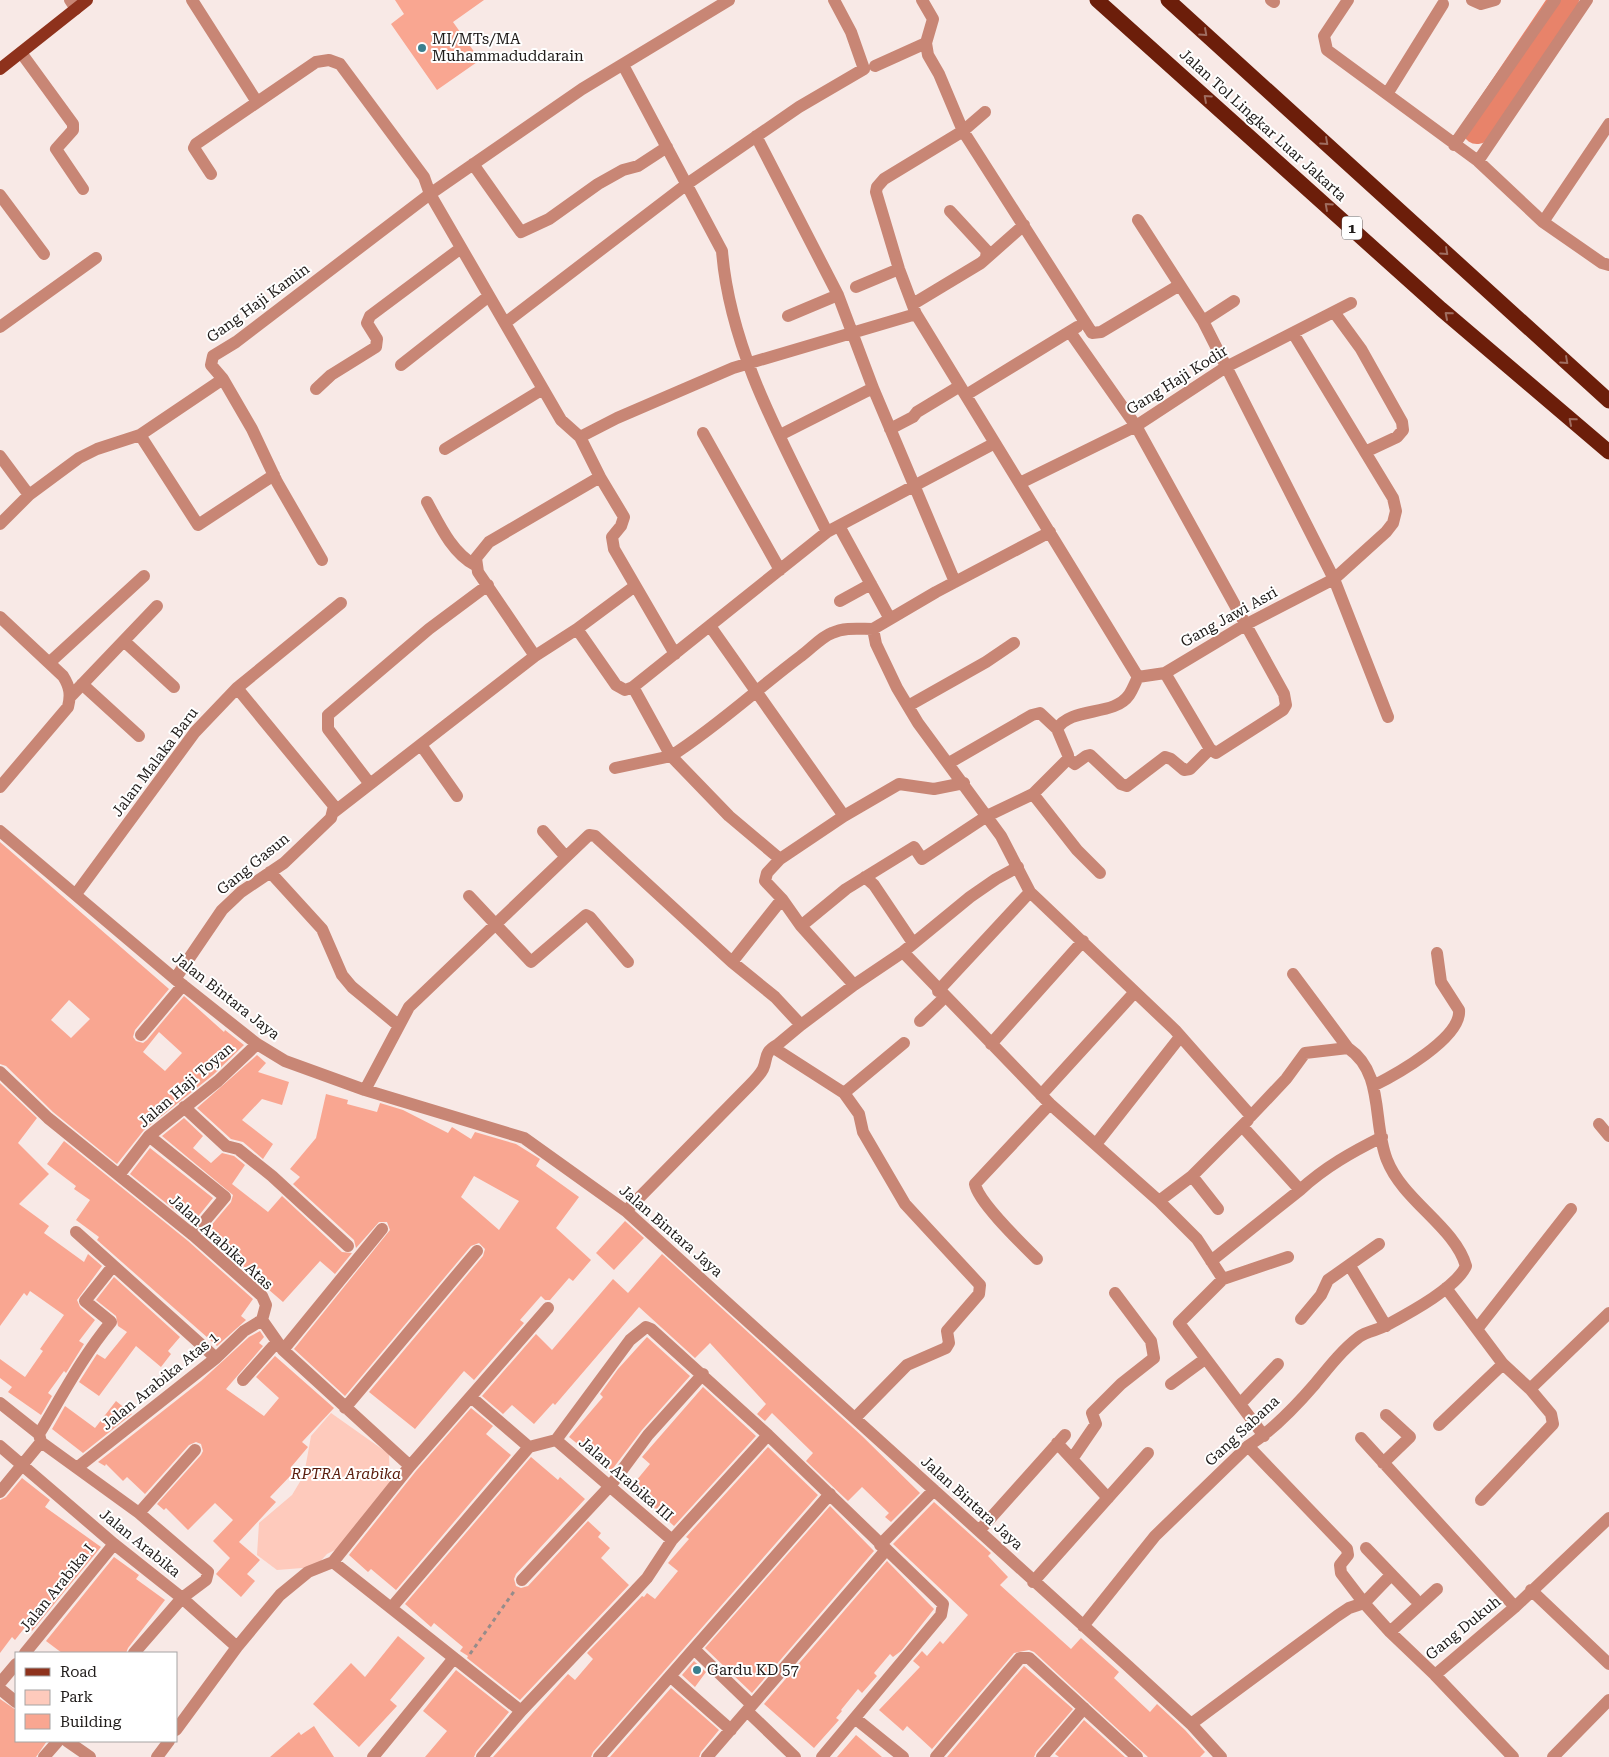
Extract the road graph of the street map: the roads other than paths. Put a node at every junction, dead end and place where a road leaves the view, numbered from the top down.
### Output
1 (87, 0) edge
2 (192, 0) edge
3 (729, 0) edge
4 (834, 0) edge
5 (922, 0) edge
6 (1097, 0) edge
7 (1168, 0) edge
8 (1348, 0) edge
9 (1472, 0) edge
10 (1495, 0) edge
11 (1555, 0) edge
12 (1587, 0) edge
13 (1443, 4) dead end
14 (73, 5) edge
15 (926, 43) junction
16 (22, 54) junction
17 (623, 65) junction
18 (875, 66) dead end
19 (0, 69) edge
20 (1387, 94) junction
21 (257, 102) junction
22 (985, 112) dead end
23 (1609, 124) edge
24 (963, 131) junction
25 (756, 136) junction
26 (667, 147) junction
27 (1465, 152) junction
28 (473, 164) junction
29 (211, 174) dead end
30 (687, 184) junction
31 (83, 189) dead end
32 (430, 194) junction
33 (0, 195) edge
34 (950, 211) dead end
35 (1138, 220) dead end
36 (1542, 222) junction
37 (1024, 225) junction
38 (461, 248) junction
39 (44, 254) dead end
40 (986, 257) junction
41 (96, 258) dead end
42 (1609, 265) edge
43 (899, 269) junction
44 (1178, 286) junction
45 (856, 287) dead end
46 (838, 295) junction
47 (489, 296) junction
48 (1234, 301) dead end
49 (1351, 303) dead end
50 (915, 309) junction
51 (1334, 312) junction
52 (788, 316) dead end
53 (1203, 321) junction
54 (1086, 322) junction
55 (505, 323) junction
56 (0, 327) edge
57 (854, 332) junction
58 (1070, 332) junction
59 (1294, 333) junction
60 (748, 364) junction
61 (401, 365) dead end
62 (1226, 367) junction
63 (223, 379) junction
64 (873, 388) junction
65 (316, 389) dead end
66 (543, 389) junction
67 (963, 390) junction
68 (1609, 401) edge
69 (1136, 426) junction
70 (890, 429) junction
71 (703, 433) dead end
72 (140, 435) junction
73 (780, 435) junction
74 (580, 437) junction
75 (995, 443) junction
76 (445, 449) dead end
77 (1365, 452) junction
78 (1609, 452) edge
79 (0, 456) edge
80 (274, 476) junction
81 (600, 477) junction
82 (1020, 483) junction
83 (915, 486) junction
84 (29, 495) junction
85 (427, 502) dead end
86 (0, 524) edge
87 (839, 526) junction
88 (827, 532) junction
89 (1050, 532) junction
90 (322, 560) dead end
91 (476, 565) junction
92 (780, 570) junction
93 (144, 576) dead end
94 (1334, 579) junction
95 (956, 582) junction
96 (871, 584) junction
97 (488, 585) junction
98 (635, 586) junction
99 (840, 600) dead end
100 (341, 603) dead end
101 (157, 606) dead end
102 (0, 617) edge
103 (890, 619) junction
104 (1245, 625) junction
105 (710, 626) junction
106 (577, 629) junction
107 (873, 629) junction
108 (124, 641) junction
109 (1014, 643) dead end
110 (676, 654) junction
111 (535, 656) junction
112 (49, 663) junction
113 (1165, 673) junction
114 (1138, 677) junction
115 (82, 684) junction
116 (174, 686) dead end
117 (237, 688) junction
118 (633, 688) junction
119 (756, 689) junction
120 (71, 696) junction
121 (908, 706) junction
122 (1388, 717) dead end
123 (1057, 729) junction
124 (139, 736) dead end
125 (420, 745) junction
126 (1210, 749) junction
127 (671, 756) junction
128 (1068, 759) junction
129 (949, 763) junction
130 (615, 768) dead end
131 (964, 783) junction
132 (370, 784) junction
133 (0, 787) edge
134 (1033, 794) junction
135 (457, 796) dead end
136 (334, 812) junction
137 (844, 816) junction
138 (987, 816) junction
139 (0, 831) edge
140 (543, 831) dead end
141 (566, 857) junction
142 (780, 859) junction
143 (1018, 867) junction
144 (270, 872) junction
145 (1100, 873) dead end
146 (865, 877) junction
147 (1030, 892) junction
148 (76, 894) junction
149 (469, 896) dead end
150 (782, 899) junction
151 (497, 925) junction
152 (801, 926) junction
153 (1082, 940) junction
154 (913, 943) junction
155 (903, 952) junction
156 (1437, 953) dead end
157 (628, 962) dead end
158 (732, 962) junction
159 (1294, 974) dead end
160 (179, 982) junction
161 (854, 985) junction
162 (1134, 993) junction
163 (942, 994) junction
164 (920, 1021) dead end
165 (801, 1025) junction
166 (398, 1026) junction
167 (141, 1035) dead end
168 (1180, 1037) junction
169 (904, 1042) dead end
170 (257, 1044) junction
171 (990, 1044) junction
172 (777, 1045) junction
173 (1348, 1048) junction
174 (0, 1072) edge
175 (1373, 1086) junction
176 (365, 1090) junction
177 (844, 1093) junction
178 (1046, 1100) junction
179 (184, 1107) junction
180 (1252, 1116) junction
181 (1599, 1124) dead end
182 (1242, 1126) junction
183 (149, 1136) junction
184 (1609, 1136) edge
185 (1382, 1137) junction
186 (1096, 1144) junction
187 (119, 1176) junction
188 (1192, 1176) junction
189 (1300, 1190) junction
190 (1159, 1201) junction
191 (1218, 1209) dead end
192 (1571, 1209) dead end
193 (626, 1211) junction
194 (382, 1229) dead end
195 (76, 1232) dead end
196 (193, 1235) junction
197 (1379, 1244) dead end
198 (348, 1246) dead end
199 (478, 1251) dead end
200 (1288, 1257) dead end
201 (1038, 1259) dead end
202 (1211, 1261) junction
203 (113, 1266) junction
204 (1350, 1266) junction
205 (1222, 1279) junction
206 (1446, 1288) junction
207 (1115, 1293) dead end
208 (548, 1308) dead end
209 (1609, 1313) edge
210 (1301, 1319) dead end
211 (262, 1320) junction
212 (1386, 1326) junction
213 (1477, 1329) junction
214 (279, 1346) junction
215 (216, 1358) junction
216 (1205, 1359) junction
217 (1278, 1364) dead end
218 (1503, 1364) junction
219 (703, 1374) junction
220 (243, 1380) dead end
221 (1171, 1384) dead end
222 (1530, 1389) junction
223 (471, 1397) junction
224 (0, 1403) edge
225 (1241, 1403) junction
226 (345, 1408) junction
227 (1386, 1414) dead end
228 (855, 1418) junction
229 (1439, 1425) dead end
230 (768, 1435) junction
231 (1264, 1436) junction
232 (40, 1438) junction
233 (1361, 1438) dead end
234 (556, 1440) junction
235 (0, 1446) edge
236 (1248, 1446) junction
237 (529, 1447) junction
238 (195, 1450) dead end
239 (1148, 1453) dead end
240 (1072, 1459) junction
241 (1383, 1463) junction
242 (23, 1465) junction
243 (410, 1466) junction
244 (78, 1467) junction
245 (611, 1485) junction
246 (934, 1490) junction
247 (0, 1492) edge
248 (830, 1494) junction
249 (1108, 1498) junction
250 (1481, 1500) dead end
251 (140, 1513) junction
252 (1609, 1518) edge
253 (979, 1531) junction
254 (672, 1540) junction
255 (114, 1544) junction
256 (883, 1547) junction
257 (1366, 1548) dead end
258 (333, 1562) junction
259 (1391, 1576) junction
260 (522, 1580) road end
261 (1033, 1582) junction
262 (1437, 1589) dead end
263 (1531, 1590) junction
264 (182, 1598) junction
265 (1415, 1599) dead end
266 (1364, 1603) junction
267 (392, 1607) junction
268 (1515, 1607) junction
269 (1083, 1626) junction
270 (1390, 1632) junction
271 (237, 1647) junction
272 (694, 1649) junction
273 (27, 1652) edge
274 (135, 1652) edge
275 (458, 1661) junction
276 (1609, 1664) edge
277 (15, 1665) edge
278 (1435, 1675) junction
279 (670, 1676) junction
280 (0, 1683) edge
281 (0, 1689) edge
282 (1609, 1700) edge
283 (15, 1701) edge
284 (749, 1708) junction
285 (1084, 1708) junction
286 (521, 1711) junction
287 (856, 1718) junction
288 (1191, 1724) junction
289 (178, 1727) edge
290 (731, 1730) junction
291 (57, 1742) edge
292 (68, 1742) edge
293 (168, 1742) edge
294 (44, 1757) edge
295 (90, 1757) edge
296 (157, 1757) edge
297 (373, 1757) edge
298 (482, 1757) edge
299 (599, 1757) edge
300 (707, 1757) edge
301 (795, 1757) edge
302 (822, 1757) edge
303 (903, 1757) edge
304 (936, 1757) edge
305 (1042, 1757) edge
306 (1137, 1757) edge
307 (1221, 1757) edge
308 (1513, 1757) edge
309 (1553, 1757) edge

1 - 14 main road
2 - 21 street
3 - 17 street
4 - 25 street
5 - 15 street
78 -> 6 highway, Jalan Tol Lingkar Luar Jakarta / 1
7 -> 68 highway, Jalan Tol Lingkar Luar Jakarta
8 - 20 street
9 - 10 street
11 - 27 street
12 - 27 street
13 - 20 street
14 - 16 main road
15 - 18 street
15 - 24 street
16 - 19 main road
16 - 31 street
17 - 26 street
17 - 28 street
20 - 27 street
21 - 29 street
21 - 32 street
22 - 24 street
23 - 36 street
24 - 37 street
24 - 43 street
25 - 30 street
25 - 46 street
26 - 28 street
26 - 30 street
27 - 36 street
28 - 32 street
30 - 55 street
30 - 60 street
32 - 38 street
32 - 63 street, Gang Haji Kamin
33 - 39 street
34 - 40 street
35 - 44 street
36 - 42 street
37 - 40 street
37 - 54 street
38 - 47 street
38 - 65 street
40 - 50 street
41 - 56 street
43 - 45 street
43 - 50 street
44 - 53 street
44 - 54 street
46 - 52 street
46 - 57 street
47 - 55 street
47 - 61 street
48 - 53 street
49 - 51 street, Gang Haji Kodir
50 - 57 street
50 - 67 street
51 - 59 street, Gang Haji Kodir
51 - 77 street
53 - 62 street
54 - 58 street
55 - 66 street
57 - 60 street
57 - 64 street
58 - 67 street
58 - 69 street
59 - 62 street, Gang Haji Kodir
59 - 77 street, Gang Jawi Asri
60 - 73 street
60 - 74 street
62 - 69 street, Gang Haji Kodir
62 - 94 street
63 - 72 street
63 - 80 street
64 - 70 street
64 - 73 street
66 - 74 street
66 - 76 street
67 - 70 street
67 - 75 street
69 - 82 street, Gang Haji Kodir
69 - 104 street
70 - 83 street
71 - 92 street
72 - 80 street
72 - 84 street
73 - 88 street
74 - 81 street
75 - 82 street
75 - 83 street
77 - 94 street, Gang Jawi Asri
79 - 84 street
80 - 90 street
81 - 91 street
81 - 98 street
82 - 89 street
83 - 87 street
83 - 95 street
84 - 86 street
85 - 91 street
87 - 88 street
87 - 96 street
88 - 92 street
89 - 95 street
89 - 114 street
91 - 97 street
92 - 105 street
93 - 112 street
94 - 104 street, Gang Jawi Asri
94 - 122 street
95 - 103 street
96 - 99 street
96 - 103 street
97 - 111 street
97 - 132 street
98 - 106 street, Gang Gasun
98 - 110 street
100 - 117 street, Jalan Malaka Baru
101 - 108 street
102 - 112 street
103 - 107 street
104 - 113 street, Gang Jawi Asri
104 - 126 street
105 - 110 street
105 - 119 street
106 - 111 street, Gang Gasun
106 - 118 street
107 - 119 street
107 - 121 street
108 - 115 street
108 - 116 street
109 - 121 street
110 - 118 street
111 - 125 street, Gang Gasun
112 - 120 street
113 - 114 street, Gang Jawi Asri
113 - 126 street
114 - 123 street
115 - 120 street
115 - 124 street
117 - 136 street
117 - 148 street, Jalan Malaka Baru
118 - 127 street
119 - 127 street
119 - 137 street
120 - 133 street
121 - 129 street
123 - 128 street
123 - 129 street
125 - 132 street, Gang Gasun
125 - 135 street
126 - 128 street
127 - 130 street
127 - 142 street
128 - 134 street
129 - 131 street
131 - 137 street
131 - 138 street
132 - 136 street, Gang Gasun
134 - 138 street
134 - 145 street
136 - 144 street, Gang Gasun
137 - 142 street
138 - 143 street
138 - 146 street
139 - 148 street, Jalan Bintara Jaya
140 - 141 street
141 - 151 street
141 - 158 street
142 - 150 street
143 - 147 street
143 - 154 street
144 - 160 street, Gang Gasun
144 - 166 street
146 - 152 street
146 - 154 street
147 - 153 street
147 - 163 street
148 - 160 street, Jalan Bintara Jaya
149 - 151 street
150 - 152 street
150 - 158 street
151 - 157 street
151 - 166 street
152 - 161 street
153 - 162 street
153 - 171 street
154 - 155 street
155 - 161 street
155 - 163 street
156 - 175 street
158 - 165 street
159 - 173 street
160 - 167 street, Gang Gasun
160 - 170 street, Jalan Bintara Jaya
161 - 165 street
162 - 168 street
162 - 178 street
163 - 164 street
163 - 171 street
165 - 172 street
166 - 176 street
168 - 180 street
168 - 186 street
169 - 177 street
170 - 176 street, Jalan Bintara Jaya
170 - 179 street, Jalan Haji Toyan
171 - 178 street
172 - 177 street
172 - 193 street
173 - 175 street
173 - 180 street
174 - 187 street, Jalan Arabika Atas
175 - 185 street
176 - 193 street, Jalan Bintara Jaya
177 - 228 street
178 - 186 street
178 - 201 street
179 - 183 street, Jalan Haji Toyan
179 - 198 street
180 - 182 street
181 - 184 street
182 - 188 street
182 - 189 street
183 - 187 street, Jalan Haji Toyan
183 - 196 street
185 - 189 street
185 - 206 street, Gang Sabana
186 - 190 street
187 - 196 street, Jalan Arabika Atas
188 - 190 street
188 - 191 street
189 - 202 street
190 - 202 street
192 - 213 street
193 - 228 street, Jalan Bintara Jaya
194 - 214 street
195 - 203 street
196 - 211 street, Jalan Arabika Atas
197 - 204 street
199 - 226 street
200 - 205 street
202 - 205 street
203 - 215 street
203 - 232 street
204 - 210 street
204 - 212 street
205 - 216 street
206 - 212 street, Gang Sabana
206 - 213 street
207 - 240 street
208 - 223 street
209 - 222 street
211 - 214 street, Jalan Arabika Atas
211 - 215 street, Jalan Arabika Atas 1
212 - 231 street, Gang Sabana
213 - 218 street
214 - 220 street
214 - 226 street, Jalan Arabika Atas
215 - 244 street, Jalan Arabika Atas 1
216 - 221 street
216 - 225 street
217 - 225 street
218 - 222 street
218 - 229 street
219 - 230 street
219 - 234 street
219 - 245 street
222 - 250 street
223 - 237 street
223 - 243 street
224 - 232 street
225 - 231 street
226 - 243 street, Jalan Arabika Atas
227 - 241 street
228 - 246 street, Jalan Bintara Jaya
230 - 248 street
230 - 254 street
231 - 236 street, Gang Sabana
232 - 242 street
232 - 244 street
233 - 241 street
234 - 237 street, Jalan Arabika III
234 - 245 street, Jalan Arabika III
235 - 242 street, Jalan Arabika
236 - 266 street, Gang Dukuh
236 - 269 street, Gang Sabana
237 - 267 street
238 - 251 street
239 - 249 street
240 - 249 street
240 - 253 street
241 - 268 street
242 - 247 street
242 - 255 street, Jalan Arabika
243 - 258 street
244 - 251 street
245 - 254 street, Jalan Arabika III
245 - 260 street
246 - 253 street, Jalan Bintara Jaya
246 - 256 street
248 - 256 street
248 - 272 street
249 - 261 street
251 - 264 street
252 - 263 street, Gang Dukuh
253 - 261 street, Jalan Bintara Jaya
254 - 286 street, Jalan Arabika III
255 - 264 street, Jalan Arabika
255 - 273 street, Jalan Arabika I
256 - 284 street
256 - 287 street
257 - 259 street
258 - 267 street
258 - 271 street
259 - 265 street
259 - 266 street
261 - 269 street, Jalan Bintara Jaya
262 - 270 street
263 - 268 street, Gang Dukuh
263 - 276 street
264 - 271 street, Jalan Arabika
264 - 274 street
266 - 270 street, Gang Dukuh
266 - 288 street
267 - 275 street
268 - 278 street, Gang Dukuh
269 - 288 street, Jalan Bintara Jaya
270 - 278 street, Gang Dukuh
271 - 289 street
272 - 279 street
272 - 284 street
275 - 286 street
275 - 297 street
277 - 280 street
278 - 308 street
279 - 290 street
279 - 299 street
281 - 283 street
282 - 309 street
284 - 290 street
284 - 301 street
285 - 304 street
285 - 305 street
285 - 306 street
286 - 298 street, Jalan Arabika III
287 - 302 street
287 - 303 street
288 - 307 street, Jalan Bintara Jaya
290 - 300 street
291 - 294 street
292 - 295 street
293 - 296 street

